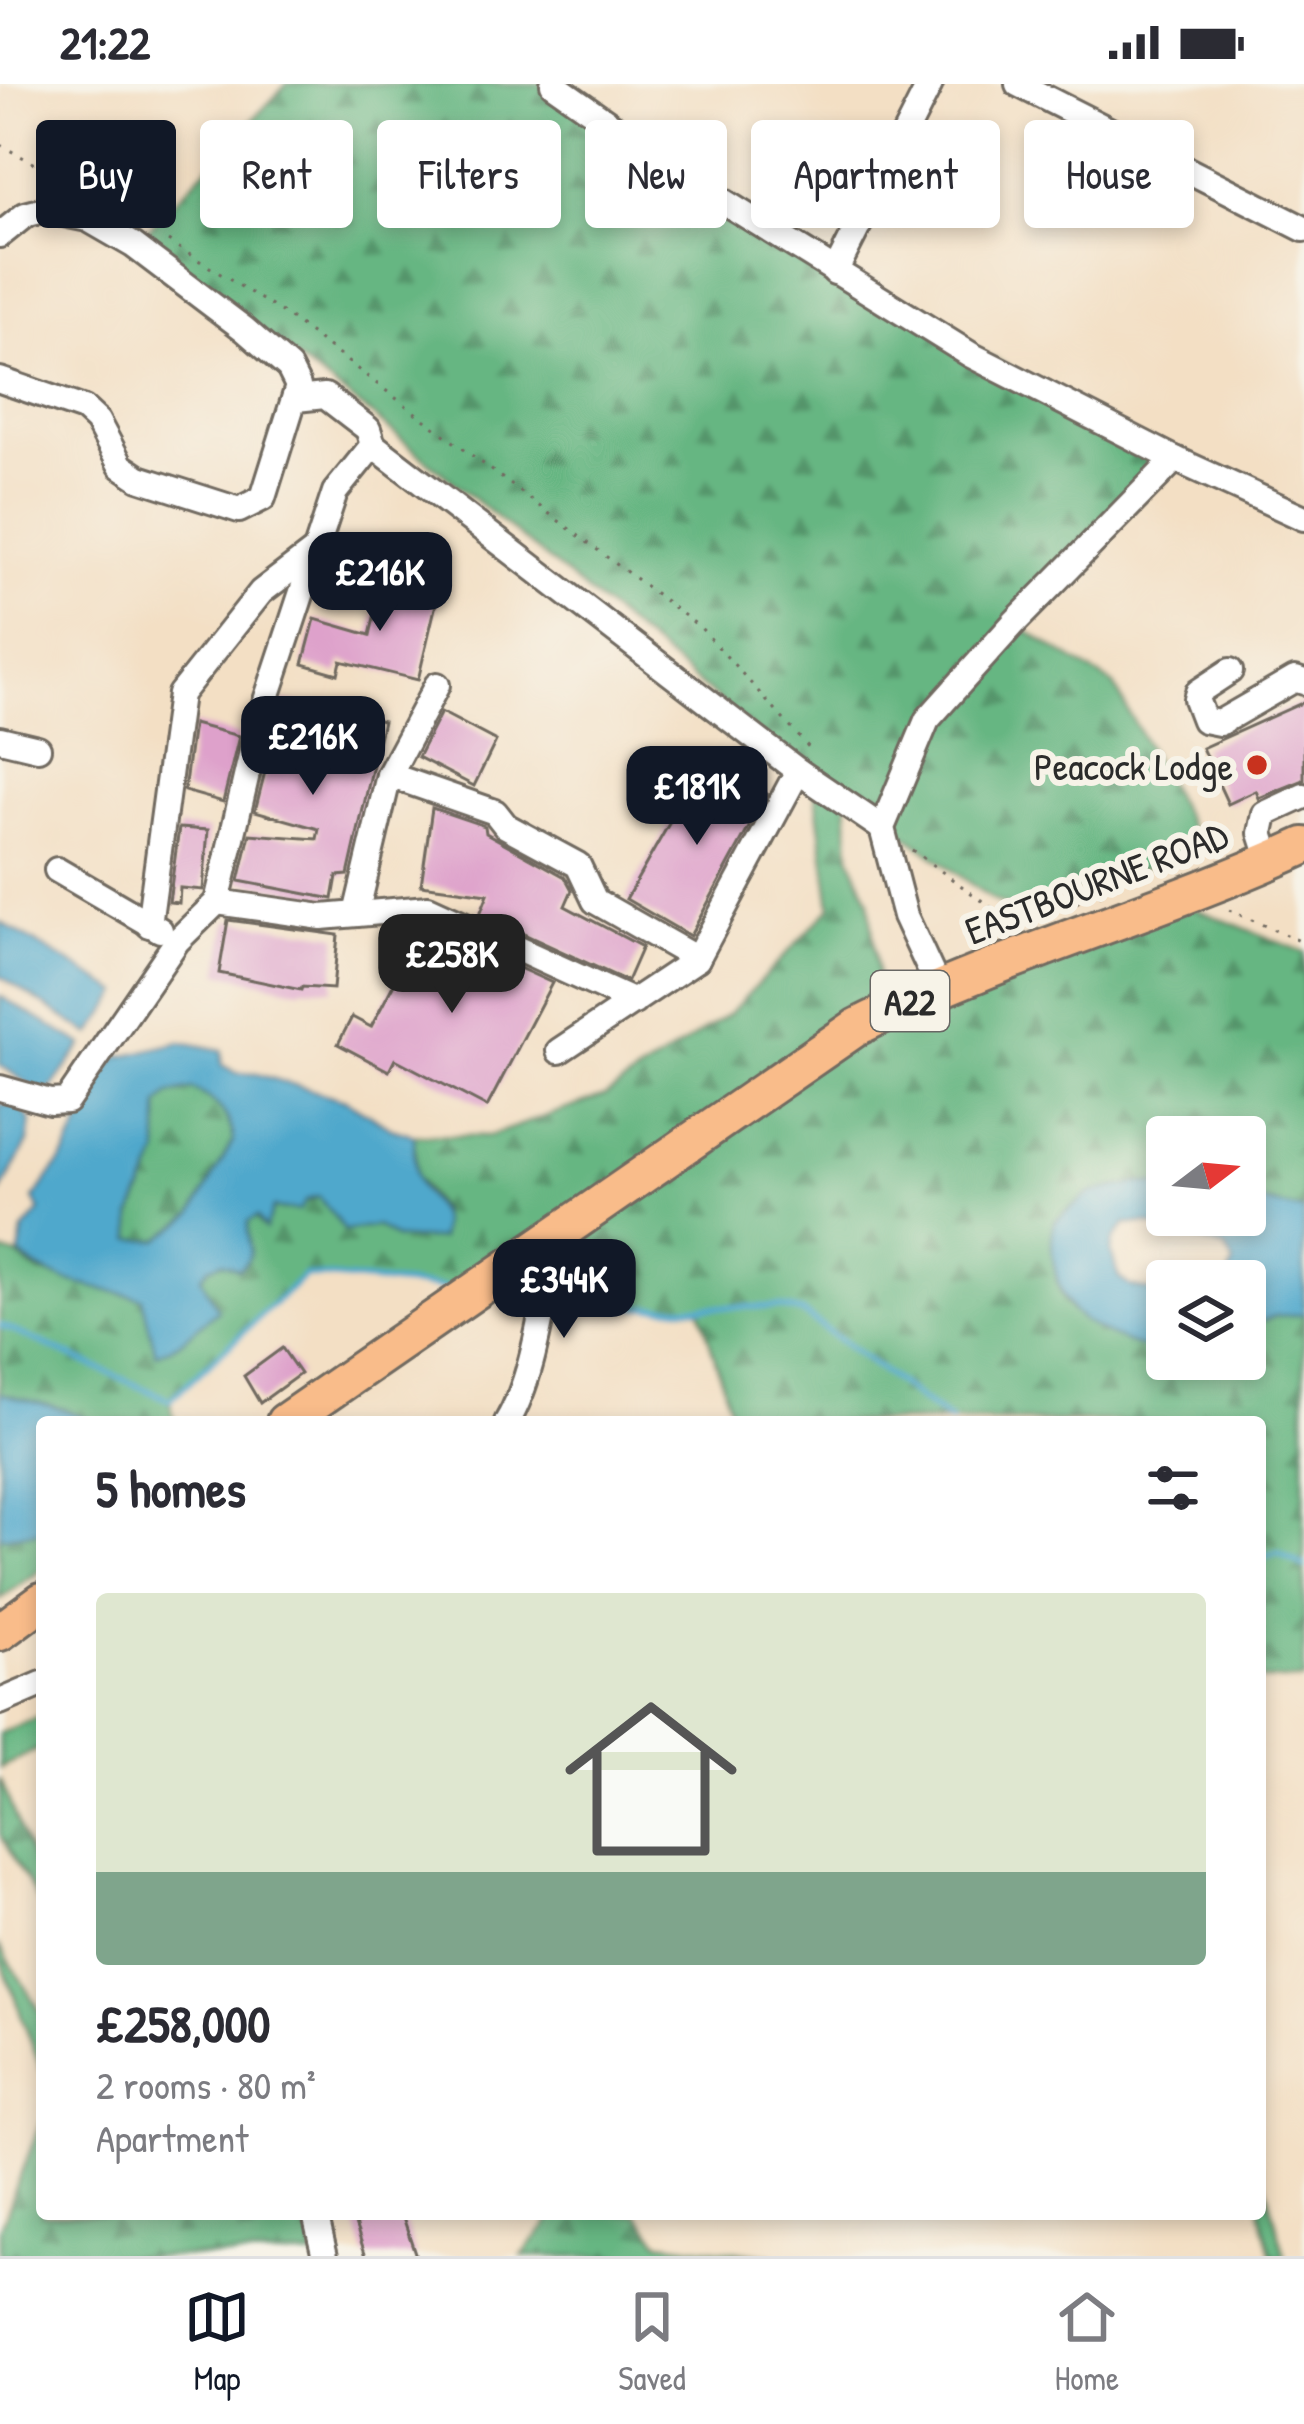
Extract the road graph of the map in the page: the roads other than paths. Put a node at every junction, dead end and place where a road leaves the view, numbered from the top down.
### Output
1 (553, 84) edge
2 (930, 84) edge
3 (1018, 84) edge
4 (1304, 229) edge
5 (0, 235) edge
6 (836, 272) junction
7 (0, 380) edge
8 (296, 399) junction
9 (373, 446) junction
10 (1175, 459) junction
11 (1304, 518) edge
12 (316, 550) junction
13 (1230, 671) dead end
14 (1304, 682) edge
15 (437, 685) dead end
16 (0, 739) edge
17 (38, 748) dead end
18 (810, 766) junction
19 (389, 775) junction
20 (1304, 796) edge
21 (882, 828) junction
22 (1304, 846) edge
23 (1270, 862) junction
24 (57, 870) dead end
25 (217, 902) junction
26 (356, 914) junction
27 (149, 925) junction
28 (177, 941) junction
29 (697, 959) junction
30 (938, 986) junction
31 (634, 1002) junction
32 (559, 1051) dead end
33 (0, 1088) edge
34 (558, 1235) junction
35 (294, 1416) edge
36 (510, 1416) edge
37 (36, 1605) edge
38 (0, 1632) edge
39 (36, 1687) edge
40 (0, 1702) edge
41 (316, 2220) edge
42 (325, 2256) edge

1 - 6 street
2 - 6 street
3 - 4 street
5 - 8 street
6 - 10 street
7 - 8 street
8 - 9 street
9 - 12 street
9 - 18 street
10 - 11 street
10 - 21 street
12 - 25 street
12 - 27 street
13 - 14 street
15 - 19 street
16 - 17 street
18 - 21 street
18 - 29 street
19 - 26 street
19 - 29 street
20 - 23 street
21 - 30 street
22 - 23 highway, EASTBOURNE ROAD / A22
23 - 30 highway, EASTBOURNE ROAD / A22
24 - 27 street
25 - 26 street
25 - 28 street
26 - 31 street
27 - 28 street
28 - 33 street
29 - 31 street
30 - 34 highway, EASTBOURNE ROAD / A22
31 - 32 street
34 - 35 highway, A22
34 - 36 street
37 - 38 highway
39 - 40 street
41 - 42 street

